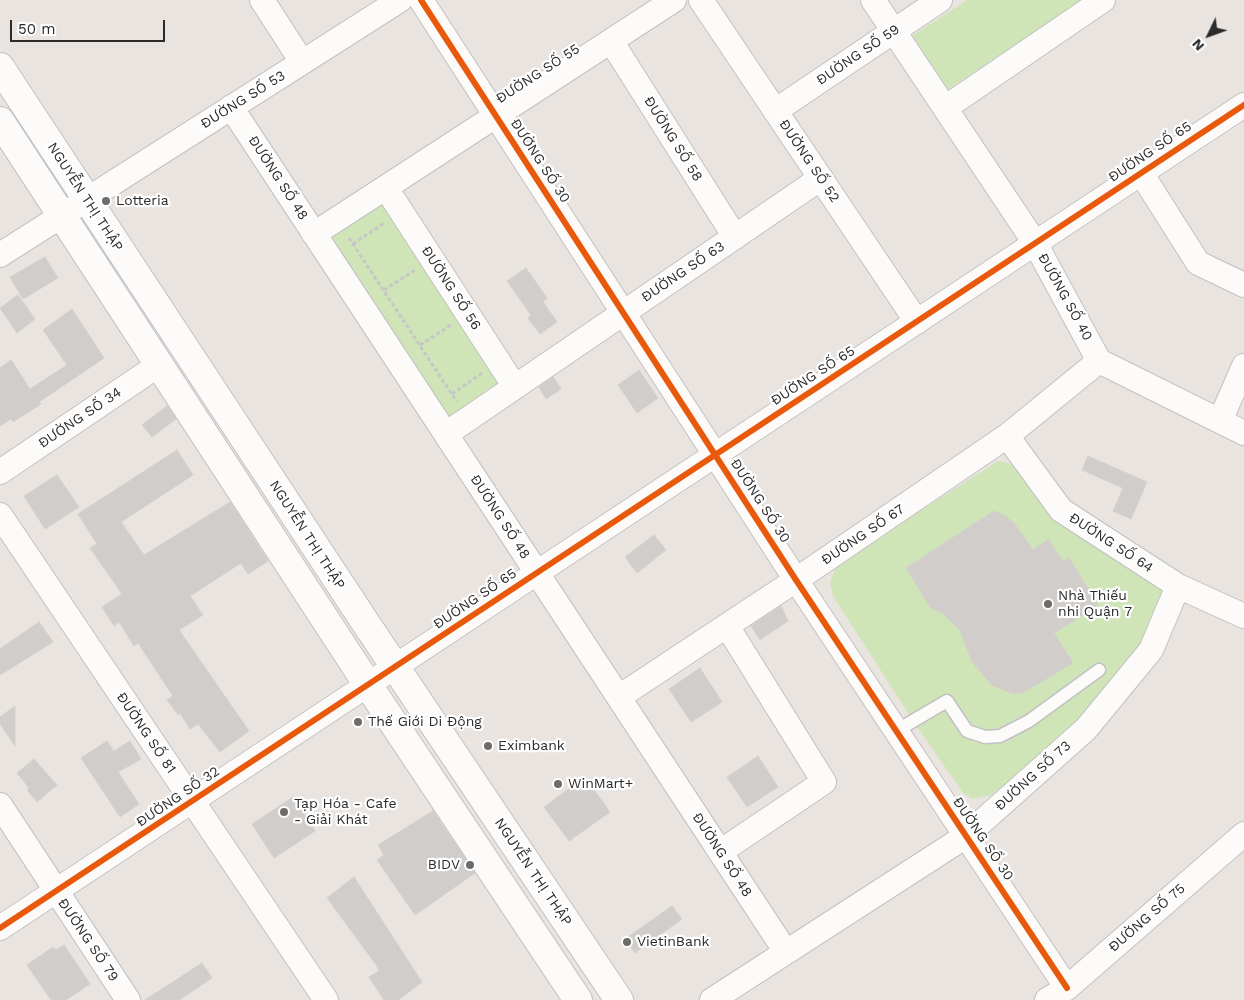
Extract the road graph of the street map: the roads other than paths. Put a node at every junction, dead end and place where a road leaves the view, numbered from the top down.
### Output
1 (262, 0) edge
2 (400, 0) edge
3 (421, 0) edge
4 (674, 0) edge
5 (701, 0) edge
6 (873, 0) edge
7 (940, 0) edge
8 (1103, 0) edge
9 (894, 31) junction
10 (611, 41) junction
11 (302, 62) junction
12 (0, 67) edge
13 (1244, 105) edge
14 (231, 107) junction
15 (945, 108) junction
16 (775, 111) junction
17 (496, 116) junction
18 (0, 120) edge
19 (1141, 173) junction
20 (820, 178) junction
21 (386, 188) junction
22 (86, 199) junction
23 (61, 215) junction
24 (314, 234) junction
25 (735, 237) junction
26 (1035, 243) junction
27 (0, 255) edge
28 (1244, 285) edge
29 (622, 314) junction
30 (917, 322) junction
31 (1100, 361) junction
32 (160, 364) junction
33 (1244, 366) edge
34 (516, 387) junction
35 (1220, 421) junction
36 (1244, 433) edge
37 (446, 434) junction
38 (1007, 436) junction
39 (715, 455) junction
40 (0, 472) edge
41 (0, 515) edge
42 (537, 573) junction
43 (796, 580) junction
44 (1178, 586) junction
45 (1244, 616) edge
46 (727, 626) junction
47 (395, 667) junction
48 (1099, 670) dead end
49 (368, 684) junction
50 (619, 698) junction
51 (896, 731) junction
52 (193, 803) junction
53 (0, 804) edge
54 (1244, 834) edge
55 (966, 836) junction
56 (720, 852) junction
57 (57, 892) junction
58 (0, 928) edge
59 (786, 952) junction
60 (1057, 994) edge
61 (128, 1000) edge
62 (326, 1000) edge
63 (578, 1000) edge
64 (619, 1000) edge
65 (712, 1000) edge

1 - 11 street
2 - 11 street, ĐƯỜNG SỐ 53
3 - 17 street, ĐƯỜNG SỐ 30
4 - 10 street, ĐƯỜNG SỐ 55
5 - 16 street, ĐƯỜNG SỐ 52
6 - 9 street, ĐƯỜNG SỐ 40
7 - 9 street, ĐƯỜNG SỐ 59
8 - 15 street
9 - 15 street, ĐƯỜNG SỐ 40
9 - 16 street, ĐƯỜNG SỐ 59
10 - 17 street, ĐƯỜNG SỐ 55
10 - 25 street, ĐƯỜNG SỐ 58
11 - 14 street, ĐƯỜNG SỐ 53
12 - 22 main road, NGUYỄN THỊ THẬP
13 - 19 street, ĐƯỜNG SỐ 65
14 - 22 street, ĐƯỜNG SỐ 53
14 - 24 street, ĐƯỜNG SỐ 48
15 - 26 street, ĐƯỜNG SỐ 40
16 - 20 street, ĐƯỜNG SỐ 52
17 - 21 street, ĐƯỜNG SỐ 55
17 - 29 street, ĐƯỜNG SỐ 30
18 - 23 main road, NGUYỄN THỊ THẬP
19 - 26 street, ĐƯỜNG SỐ 65
19 - 28 street
20 - 25 street, ĐƯỜNG SỐ 63
20 - 30 street, ĐƯỜNG SỐ 52
21 - 24 street, ĐƯỜNG SỐ 55
21 - 34 street, ĐƯỜNG SỐ 56
22 - 23 street, ĐƯỜNG SỐ 53
22 - 47 main road, NGUYỄN THỊ THẬP
23 - 27 street, ĐƯỜNG SỐ 53
23 - 32 main road, NGUYỄN THỊ THẬP
24 - 37 street, ĐƯỜNG SỐ 48
25 - 29 street, ĐƯỜNG SỐ 63
26 - 30 street, ĐƯỜNG SỐ 65
26 - 31 street, ĐƯỜNG SỐ 40
29 - 34 street, ĐƯỜNG SỐ 63
29 - 39 street, ĐƯỜNG SỐ 30
30 - 39 street, ĐƯỜNG SỐ 65
31 - 35 street
31 - 38 street, ĐƯỜNG SỐ 67
32 - 40 street, ĐƯỜNG SỐ 34
32 - 49 main road, NGUYỄN THỊ THẬP
33 - 35 street
34 - 37 street, ĐƯỜNG SỐ 63
35 - 36 street
37 - 42 street, ĐƯỜNG SỐ 48
38 - 43 street, ĐƯỜNG SỐ 67
38 - 44 street, ĐƯỜNG SỐ 64
39 - 42 street, ĐƯỜNG SỐ 65
39 - 43 street, ĐƯỜNG SỐ 30
41 - 52 street, ĐƯỜNG SỐ 81
42 - 47 street, ĐƯỜNG SỐ 65
42 - 50 street, ĐƯỜNG SỐ 48
43 - 46 street, ĐƯỜNG SỐ 67
43 - 51 street, ĐƯỜNG SỐ 30
44 - 45 street, ĐƯỜNG SỐ 64
44 - 55 street, ĐƯỜNG SỐ 73
46 - 50 street, ĐƯỜNG SỐ 67
46 - 56 street
47 - 49 street, ĐƯỜNG SỐ 65
47 - 64 main road, NGUYỄN THỊ THẬP
48 - 51 lane
49 - 52 street, ĐƯỜNG SỐ 32
49 - 63 main road, NGUYỄN THỊ THẬP
50 - 56 street, ĐƯỜNG SỐ 48
51 - 55 street, ĐƯỜNG SỐ 30
52 - 57 street, ĐƯỜNG SỐ 32
52 - 62 street, ĐƯỜNG SỐ 81
53 - 57 street, ĐƯỜNG SỐ 79
54 - 60 street, ĐƯỜNG SỐ 75
55 - 59 street, ĐƯỜNG SỐ 73
55 - 60 street, ĐƯỜNG SỐ 30
56 - 59 street, ĐƯỜNG SỐ 48
57 - 58 street, ĐƯỜNG SỐ 32
57 - 61 street, ĐƯỜNG SỐ 79
59 - 65 street, ĐƯỜNG SỐ 73

